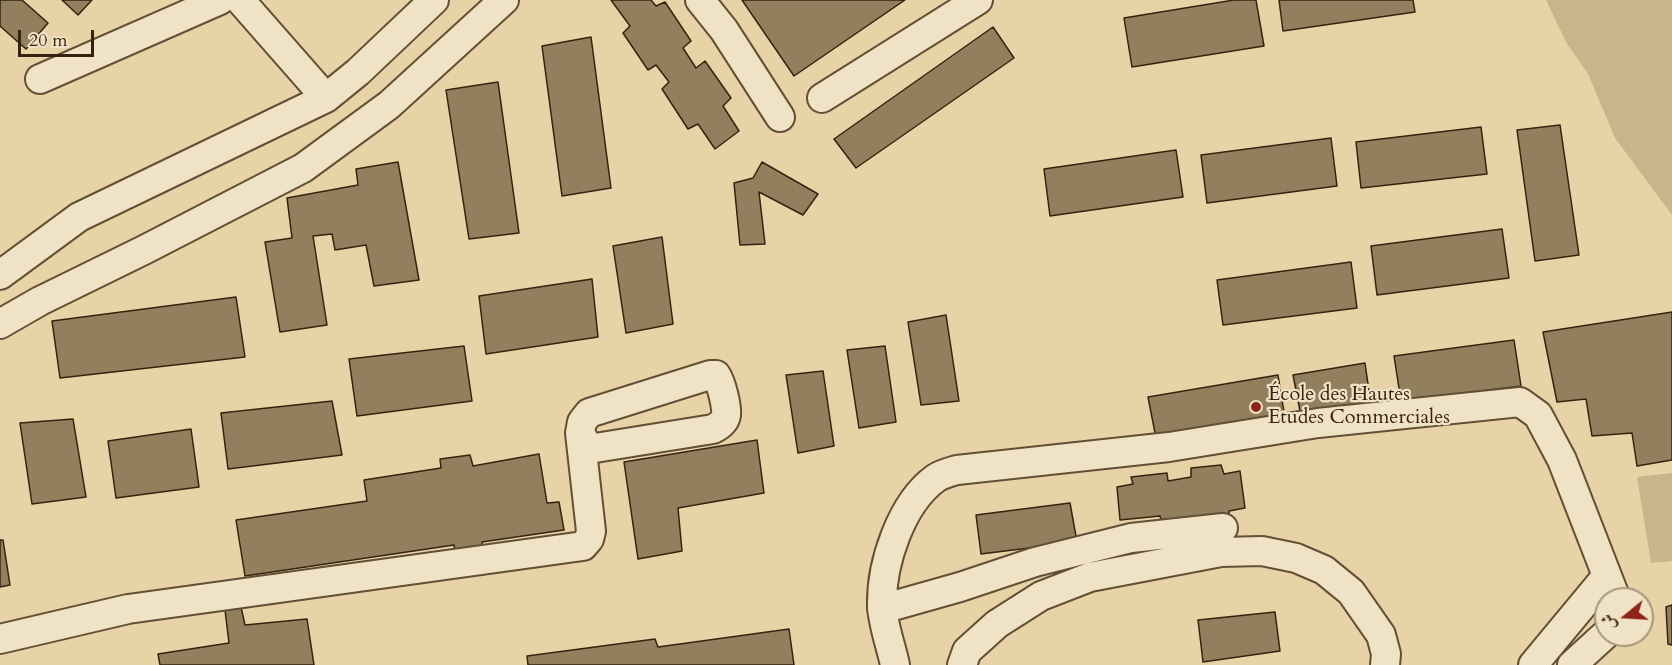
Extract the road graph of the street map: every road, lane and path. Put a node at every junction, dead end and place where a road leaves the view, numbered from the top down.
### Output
1 (220, 0) edge
2 (240, 0) edge
3 (434, 0) edge
4 (504, 0) edge
5 (700, 0) edge
6 (978, 0) edge
7 (40, 79) dead end
8 (326, 98) junction
9 (822, 98) dead end
10 (780, 117) dead end
11 (0, 275) edge
12 (0, 324) edge
13 (580, 433) junction
14 (1223, 528) dead end
15 (1611, 587) edge
16 (1594, 605) edge
17 (882, 609) junction
18 (0, 639) edge
19 (1594, 645) edge
20 (895, 665) edge
21 (962, 665) edge
22 (1385, 665) edge
23 (1533, 665) edge
24 (1572, 665) edge

1 - 7 street
2 - 8 street
3 - 8 street
4 - 12 street
5 - 10 street
6 - 9 street
8 - 11 street
13 - 13 street
13 - 18 street
14 - 17 street
15 - 17 street
16 - 23 street
17 - 20 street
19 - 24 street
21 - 22 street

